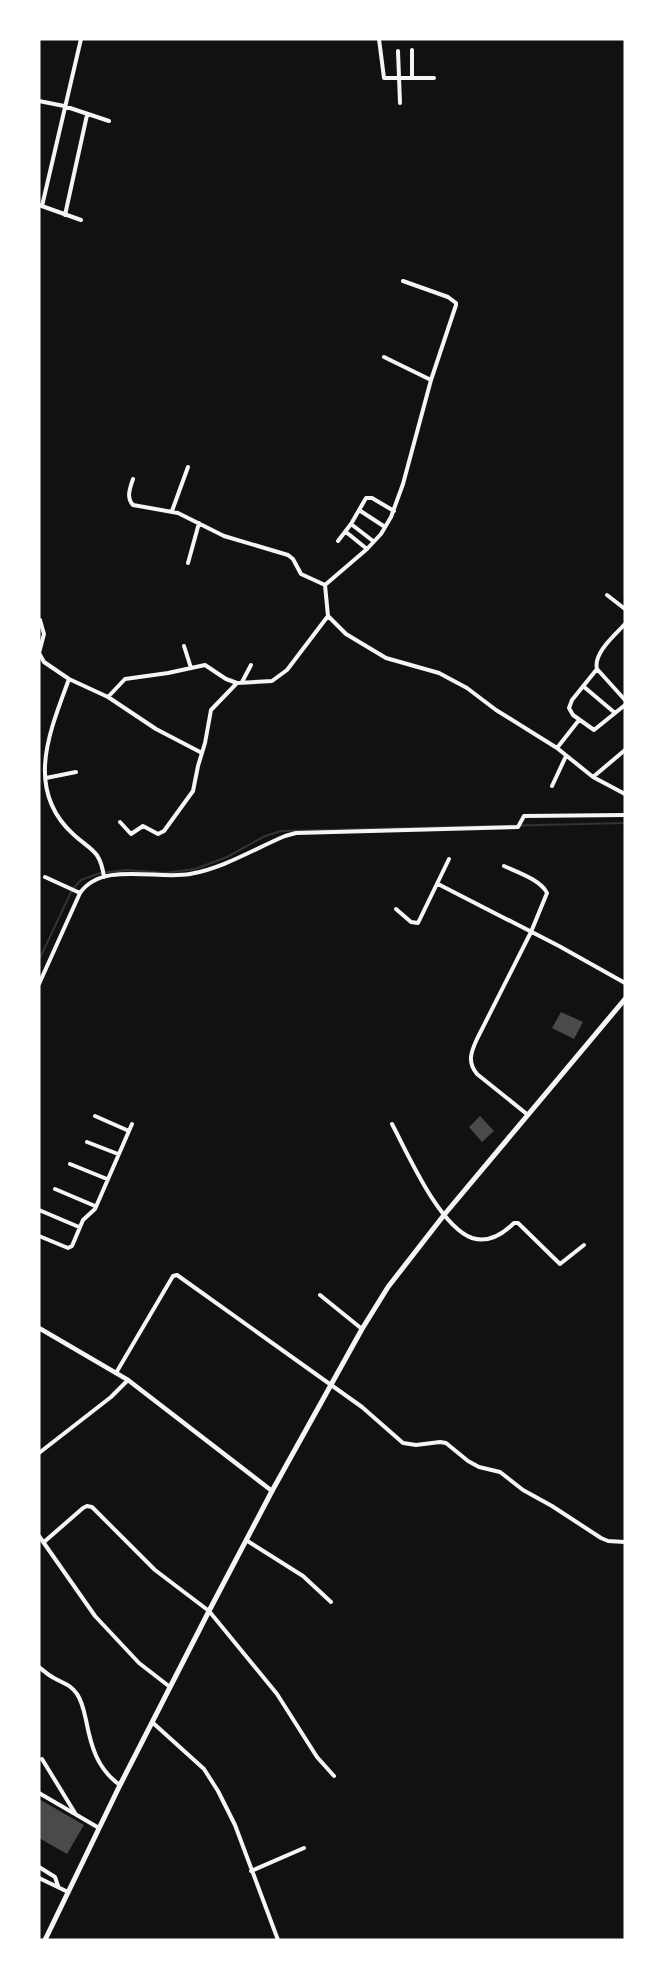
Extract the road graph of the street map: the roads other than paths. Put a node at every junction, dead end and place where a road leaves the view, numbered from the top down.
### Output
1 (81, 39) edge
2 (379, 39) edge
3 (412, 50) dead end
4 (398, 51) dead end
5 (400, 78) junction
6 (412, 78) junction
7 (434, 78) dead end
8 (39, 101) edge
9 (400, 103) dead end
10 (64, 106) junction
11 (87, 115) junction
12 (109, 121) dead end
13 (40, 206) edge
14 (65, 215) junction
15 (81, 220) dead end
16 (403, 281) dead end
17 (384, 357) dead end
18 (432, 380) junction
19 (188, 467) dead end
20 (133, 479) dead end
21 (358, 510) junction
22 (172, 511) junction
23 (394, 511) junction
24 (199, 523) junction
25 (351, 524) junction
26 (385, 527) junction
27 (346, 532) junction
28 (338, 541) dead end
29 (374, 541) junction
30 (367, 549) junction
31 (188, 563) dead end
32 (325, 585) junction
33 (607, 595) dead end
34 (625, 609) edge
35 (328, 616) junction
36 (40, 620) edge
37 (625, 624) edge
38 (41, 629) edge
39 (184, 646) dead end
40 (251, 665) dead end
41 (191, 668) junction
42 (597, 669) junction
43 (69, 679) junction
44 (239, 683) junction
45 (584, 686) junction
46 (108, 697) junction
47 (625, 700) edge
48 (625, 705) edge
49 (615, 713) junction
50 (579, 720) junction
51 (557, 748) junction
52 (625, 750) edge
53 (202, 753) junction
54 (566, 756) junction
55 (76, 772) dead end
56 (593, 777) junction
57 (46, 778) junction
58 (552, 786) dead end
59 (625, 794) edge
60 (625, 815) edge
61 (120, 822) dead end
62 (449, 859) dead end
63 (504, 866) dead end
64 (103, 874) junction
65 (45, 877) dead end
66 (438, 884) junction
67 (80, 893) junction
68 (396, 909) dead end
69 (531, 932) junction
70 (39, 984) edge
71 (625, 984) edge
72 (625, 999) edge
73 (95, 1116) dead end
74 (529, 1116) junction
75 (132, 1124) dead end
76 (392, 1124) dead end
77 (129, 1131) junction
78 (87, 1142) dead end
79 (118, 1154) junction
80 (70, 1164) dead end
81 (107, 1179) junction
82 (55, 1189) dead end
83 (95, 1206) junction
84 (39, 1210) edge
85 (444, 1215) junction
86 (79, 1227) junction
87 (39, 1236) edge
88 (584, 1245) dead end
89 (320, 1295) dead end
90 (39, 1328) edge
91 (362, 1329) junction
92 (116, 1373) junction
93 (128, 1380) junction
94 (330, 1384) junction
95 (40, 1451) edge
96 (272, 1491) junction
97 (39, 1536) edge
98 (246, 1540) junction
99 (44, 1542) junction
100 (625, 1542) edge
101 (331, 1602) dead end
102 (209, 1611) junction
103 (39, 1666) edge
104 (170, 1687) junction
105 (152, 1722) junction
106 (42, 1759) dead end
107 (334, 1776) dead end
108 (120, 1785) junction
109 (39, 1792) edge
110 (76, 1813) junction
111 (100, 1828) junction
112 (304, 1848) dead end
113 (39, 1867) edge
114 (251, 1871) junction
115 (39, 1878) edge
116 (58, 1887) junction
117 (68, 1892) junction
118 (45, 1940) edge
119 (278, 1940) edge

1 - 10 street
2 - 5 street
3 - 6 street
4 - 5 street
5 - 6 street
5 - 9 street
6 - 7 street
8 - 10 street
10 - 11 street
10 - 13 street
11 - 12 street
11 - 14 street
13 - 14 street
14 - 15 street
16 - 18 street
17 - 18 street
18 - 23 street
19 - 22 street
20 - 22 street
21 - 23 street
21 - 25 street
21 - 26 street
22 - 24 street
23 - 26 street
24 - 31 street
24 - 32 street
25 - 27 street
25 - 29 street
26 - 29 street
27 - 28 street
27 - 30 street
29 - 30 street
30 - 32 street
32 - 35 street
33 - 34 street
35 - 44 street
35 - 51 street
36 - 38 street
37 - 42 street
38 - 43 street
39 - 41 street
40 - 44 street
41 - 44 street
41 - 46 street
42 - 45 street
42 - 47 street
43 - 46 street
43 - 57 street
44 - 53 street
45 - 49 street
45 - 50 street
46 - 53 street
48 - 49 street
49 - 50 street
50 - 51 street
51 - 54 street
52 - 56 street
53 - 61 street
54 - 56 street
54 - 58 street
55 - 57 street
56 - 59 street
57 - 64 street
60 - 64 street
62 - 66 street
63 - 69 street
64 - 67 street
65 - 67 street
66 - 68 street
66 - 69 street
67 - 70 street
69 - 71 street
69 - 74 street
72 - 74 main road
73 - 77 street
74 - 85 main road
75 - 77 street
76 - 85 street
77 - 79 street
78 - 79 street
79 - 81 street
80 - 81 street
81 - 83 street
82 - 83 street
83 - 86 street
84 - 86 street
85 - 88 street
85 - 91 main road
86 - 87 street
89 - 91 street
90 - 92 street
91 - 94 main road
92 - 93 street
92 - 94 street
93 - 95 street
93 - 96 street
94 - 96 main road
94 - 100 street
96 - 98 main road
97 - 99 street
98 - 101 street
98 - 102 main road
99 - 102 street
99 - 104 street
102 - 104 main road
102 - 107 street
103 - 108 street
104 - 105 main road
105 - 108 main road
105 - 114 street
106 - 110 street
108 - 111 main road
109 - 110 street
110 - 111 street
111 - 117 main road
112 - 114 street
113 - 116 street
114 - 119 street
115 - 116 street
116 - 117 street
117 - 118 main road

